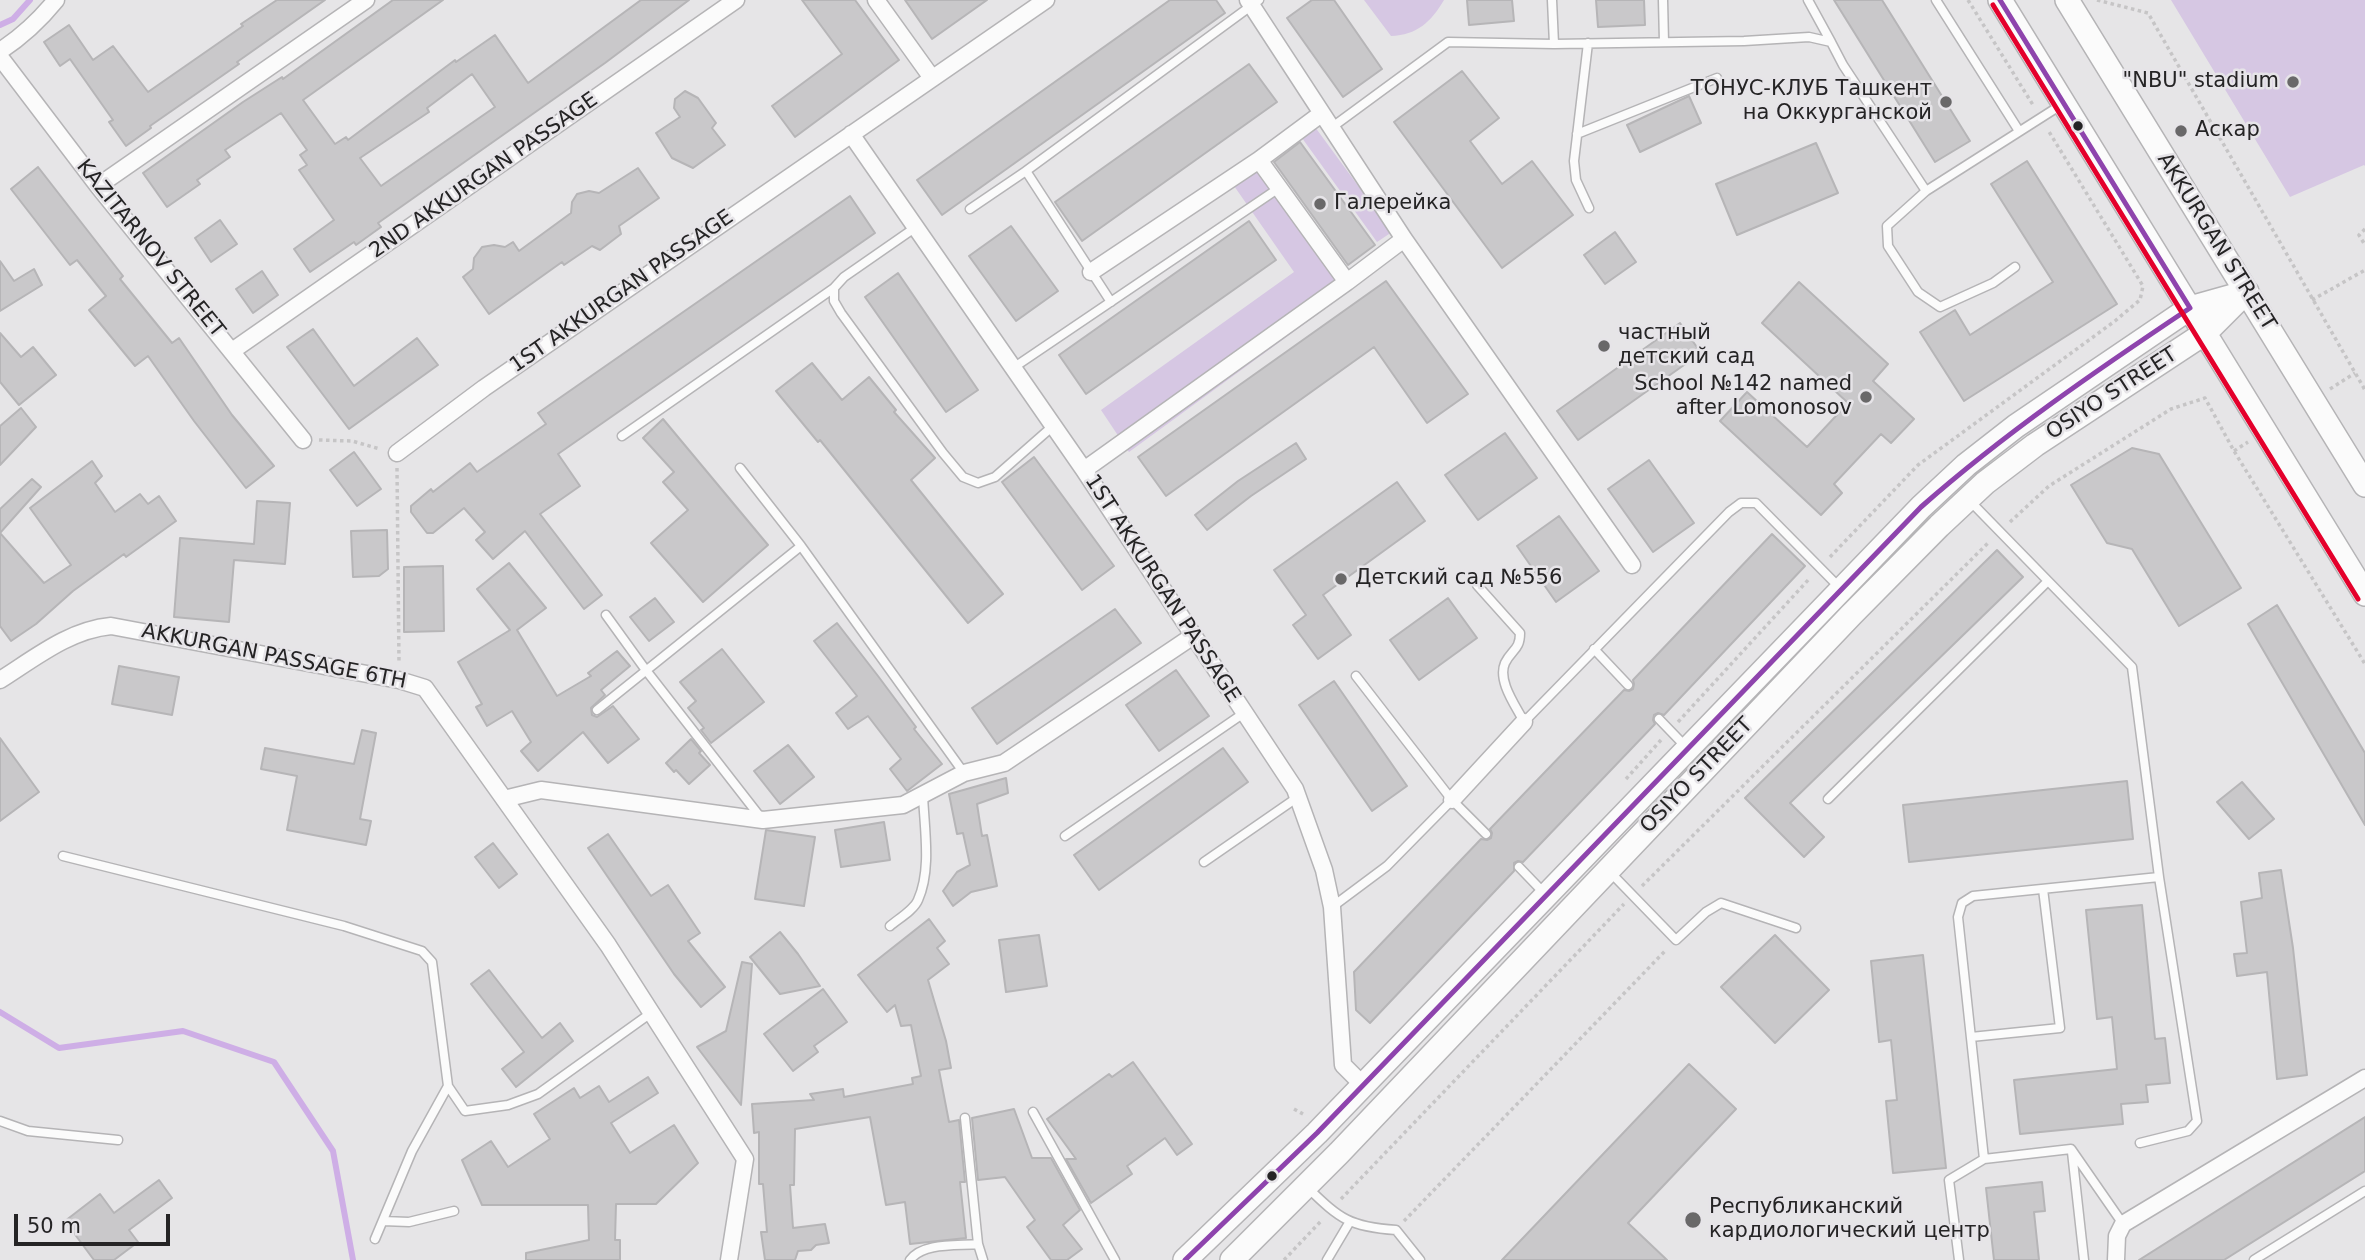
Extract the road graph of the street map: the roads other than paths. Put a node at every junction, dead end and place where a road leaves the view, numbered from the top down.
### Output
1 (56, 0) edge
2 (366, 0) edge
3 (736, 0) edge
4 (876, 0) edge
5 (1046, 0) edge
6 (1552, 0) edge
7 (1663, 0) edge
8 (1808, 0) edge
9 (1936, 0) edge
10 (2000, 0) edge
11 (2067, 0) edge
12 (1253, 2) edge
13 (1664, 42) junction
14 (1831, 42) junction
15 (1588, 43) junction
16 (1555, 44) junction
17 (0, 51) edge
18 (0, 57) edge
19 (932, 78) junction
20 (1717, 78) dead end
21 (2063, 103) junction
22 (1321, 114) junction
23 (1331, 128) junction
24 (2019, 131) junction
25 (850, 134) junction
26 (1577, 134) junction
27 (1259, 160) junction
28 (1026, 171) junction
29 (98, 186) junction
30 (1279, 188) junction
31 (1926, 191) junction
32 (1590, 208) dead end
33 (970, 209) dead end
34 (916, 227) junction
35 (1405, 239) junction
36 (2015, 267) dead end
37 (1091, 272) junction
38 (1347, 282) junction
39 (834, 288) junction
40 (2246, 292) junction
41 (1111, 302) junction
42 (2190, 308) junction
43 (2204, 333) junction
44 (232, 351) junction
45 (1013, 368) junction
46 (1053, 426) junction
47 (622, 436) dead end
48 (303, 440) road end
49 (397, 453) road end
50 (740, 468) dead end
51 (1084, 470) junction
52 (2365, 485) edge
53 (1967, 499) junction
54 (801, 546) junction
55 (1632, 565) dead end
56 (2048, 581) junction
57 (1477, 585) dead end
58 (1842, 589) junction
59 (2365, 594) edge
60 (606, 615) dead end
61 (1193, 636) junction
62 (1594, 649) junction
63 (645, 669) junction
64 (1356, 676) dead end
65 (0, 680) edge
66 (1628, 685) dead end
67 (597, 709) dead end
68 (1244, 713) junction
69 (1659, 719) dead end
70 (1524, 722) junction
71 (1688, 749) junction
72 (964, 773) junction
73 (923, 794) junction
74 (1298, 797) junction
75 (504, 799) junction
76 (1828, 799) dead end
77 (1452, 800) junction
78 (763, 820) junction
79 (1486, 834) dead end
80 (1065, 836) dead end
81 (63, 856) dead end
82 (1204, 862) dead end
83 (1519, 867) dead end
84 (1608, 870) junction
85 (2159, 877) junction
86 (2043, 889) junction
87 (1546, 895) junction
88 (1332, 907) junction
89 (890, 926) dead end
90 (1796, 928) dead end
91 (651, 1013) junction
92 (1971, 1037) junction
93 (2365, 1078) edge
94 (1363, 1085) junction
95 (448, 1086) junction
96 (1384, 1105) junction
97 (1033, 1112) dead end
98 (965, 1118) dead end
99 (0, 1121) edge
100 (118, 1140) dead end
101 (2140, 1143) dead end
102 (2071, 1149) junction
103 (1984, 1159) junction
104 (1284, 1164) junction
105 (1306, 1186) junction
106 (2365, 1191) edge
107 (454, 1211) dead end
108 (383, 1222) junction
109 (1349, 1223) junction
110 (2123, 1224) junction
111 (376, 1239) dead end
112 (978, 1244) junction
113 (729, 1260) edge
114 (910, 1260) edge
115 (983, 1260) edge
116 (1115, 1260) edge
117 (1185, 1260) edge
118 (1232, 1260) edge
119 (1326, 1260) edge
120 (1420, 1260) edge
121 (1959, 1260) edge
122 (2084, 1260) edge
123 (2116, 1260) edge
124 (2254, 1260) edge

1 - 17 street
2 - 29 street
3 - 44 street, 2ND AKKURGAN PASSAGE
4 - 19 street
5 - 19 street, 1ST AKKURGAN PASSAGE
6 - 16 lane
7 - 13 lane
8 - 14 lane
9 - 24 lane
10 - 21 main road
11 - 40 main road, AKKURGAN STREET
12 - 22 street
12 - 28 lane
13 - 14 lane
13 - 15 lane
14 - 31 lane
15 - 16 lane
15 - 26 lane
16 - 23 lane
18 - 29 street, KAZITARNOV STREET
19 - 25 street, 1ST AKKURGAN PASSAGE
20 - 26 lane
21 - 24 lane
21 - 42 main road
22 - 23 street
22 - 27 street
23 - 35 street
24 - 31 lane
25 - 34 street, 1ST AKKURGAN PASSAGE
25 - 49 street, 1ST AKKURGAN PASSAGE
26 - 32 lane
27 - 30 street
27 - 37 street
28 - 33 lane
28 - 37 lane
29 - 44 street, KAZITARNOV STREET
30 - 38 street
30 - 41 lane
31 - 36 lane
34 - 39 lane
34 - 45 street, 1ST AKKURGAN PASSAGE
35 - 38 street
35 - 55 street
37 - 41 lane
38 - 51 street
39 - 46 lane
39 - 47 lane
40 - 42 main road, OSIYO STREET
40 - 43 main road, OSIYO STREET
40 - 52 main road, AKKURGAN STREET
41 - 45 lane
42 - 43 main road
42 - 58 main road, OSIYO STREET
43 - 53 main road, OSIYO STREET
43 - 59 main road
44 - 48 street, KAZITARNOV STREET
45 - 46 street, 1ST AKKURGAN PASSAGE
46 - 51 street, 1ST AKKURGAN PASSAGE
50 - 54 lane
51 - 61 street, 1ST AKKURGAN PASSAGE
53 - 56 lane
53 - 84 main road, OSIYO STREET
54 - 63 lane
54 - 72 lane
56 - 76 lane
56 - 85 lane
57 - 70 lane
58 - 62 lane
58 - 71 main road, OSIYO STREET
60 - 63 lane
61 - 68 street, 1ST AKKURGAN PASSAGE
61 - 72 street
62 - 66 lane
62 - 70 lane
63 - 67 lane
63 - 78 lane
64 - 77 lane
65 - 75 street, AKKURGAN PASSAGE 6TH
68 - 74 street, 1ST AKKURGAN PASSAGE
68 - 80 lane
69 - 71 lane
70 - 77 street
71 - 87 main road, OSIYO STREET
72 - 73 street
73 - 78 street
73 - 89 lane
74 - 82 lane
74 - 88 street, 1ST AKKURGAN PASSAGE
75 - 78 street
75 - 91 street, AKKURGAN PASSAGE 6TH
77 - 79 lane
77 - 88 lane
81 - 95 lane
83 - 87 lane
84 - 90 lane
84 - 96 main road, OSIYO STREET
85 - 86 lane
85 - 101 lane
86 - 92 lane
86 - 92 lane
87 - 94 main road, OSIYO STREET
88 - 94 street, 1ST AKKURGAN PASSAGE
91 - 95 lane
91 - 113 street, AKKURGAN PASSAGE 6TH
92 - 103 lane
93 - 110 street
94 - 96 main road
94 - 104 main road, OSIYO STREET
95 - 108 lane
96 - 105 main road, OSIYO STREET
97 - 116 lane
98 - 112 lane
99 - 100 lane
102 - 103 lane
102 - 110 lane
102 - 122 lane
103 - 121 lane
104 - 105 main road
104 - 117 main road, OSIYO STREET
105 - 109 lane
105 - 118 main road, OSIYO STREET
106 - 124 lane
107 - 108 lane
108 - 111 lane
109 - 119 lane
109 - 120 lane
110 - 123 street
112 - 114 lane
112 - 115 lane

